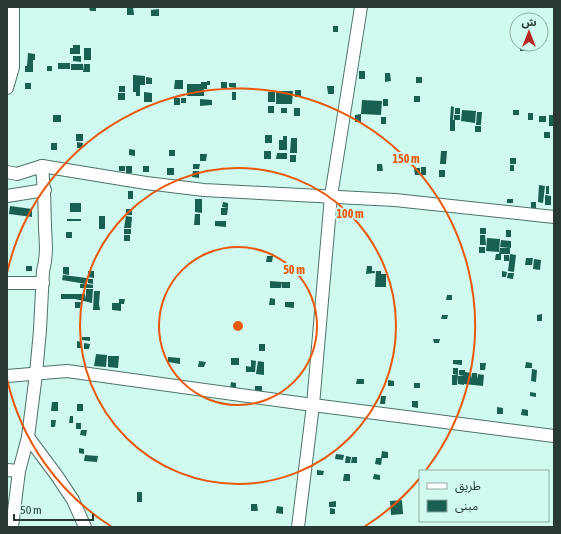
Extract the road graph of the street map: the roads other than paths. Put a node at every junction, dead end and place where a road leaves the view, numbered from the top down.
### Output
1 (13, 7) edge
2 (360, 7) edge
3 (7, 88) edge
4 (42, 166) junction
5 (7, 172) edge
6 (44, 190) junction
7 (7, 196) edge
8 (331, 196) junction
9 (554, 217) edge
10 (7, 283) edge
11 (43, 283) junction
12 (36, 374) junction
13 (7, 376) edge
14 (313, 405) junction
15 (554, 436) edge
16 (28, 437) junction
17 (13, 471) edge
18 (12, 527) edge
19 (85, 527) edge
20 (298, 527) edge

1 - 3 street
2 - 8 street
4 - 5 street
4 - 6 street
4 - 8 street
6 - 7 street
6 - 11 street
8 - 9 street
8 - 14 street
10 - 11 street
11 - 12 street
12 - 13 street
12 - 14 street
12 - 16 street
14 - 15 street
14 - 20 street
16 - 17 street
16 - 19 street
17 - 18 street

